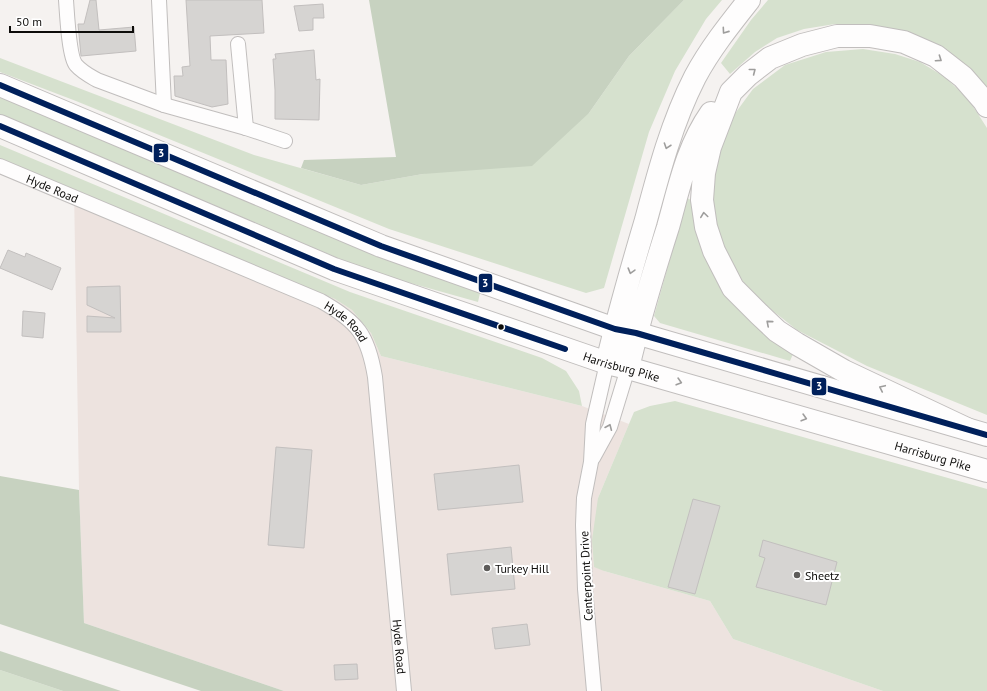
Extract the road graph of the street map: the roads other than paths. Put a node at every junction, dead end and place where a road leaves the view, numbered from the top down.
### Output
1 (66, 0) edge
2 (159, 0) edge
3 (749, 0) edge
4 (238, 44) dead end
5 (0, 85) edge
6 (731, 92) junction
7 (164, 105) junction
8 (987, 106) edge
9 (0, 126) edge
10 (246, 128) junction
11 (285, 141) dead end
12 (0, 166) edge
13 (625, 331) junction
14 (617, 366) junction
15 (977, 432) edge
16 (591, 462) junction
17 (987, 471) edge
18 (404, 691) edge
19 (594, 691) edge

1 - 7 street
2 - 7 street
3 -> 13 main road
4 - 10 street
5 - 13 main road
6 -> 8 main road
6 - 13 main road
15 -> 6 main road
7 - 10 street
9 - 14 main road, Harrisburg Pike
10 - 11 street
12 - 18 street, Hyde Road
13 - 14 main road
13 - 15 main road
14 - 16 street, Centerpoint Drive
16 -> 14 street, Centerpoint Drive
14 -> 17 main road, Harrisburg Pike
16 - 19 street, Centerpoint Drive

